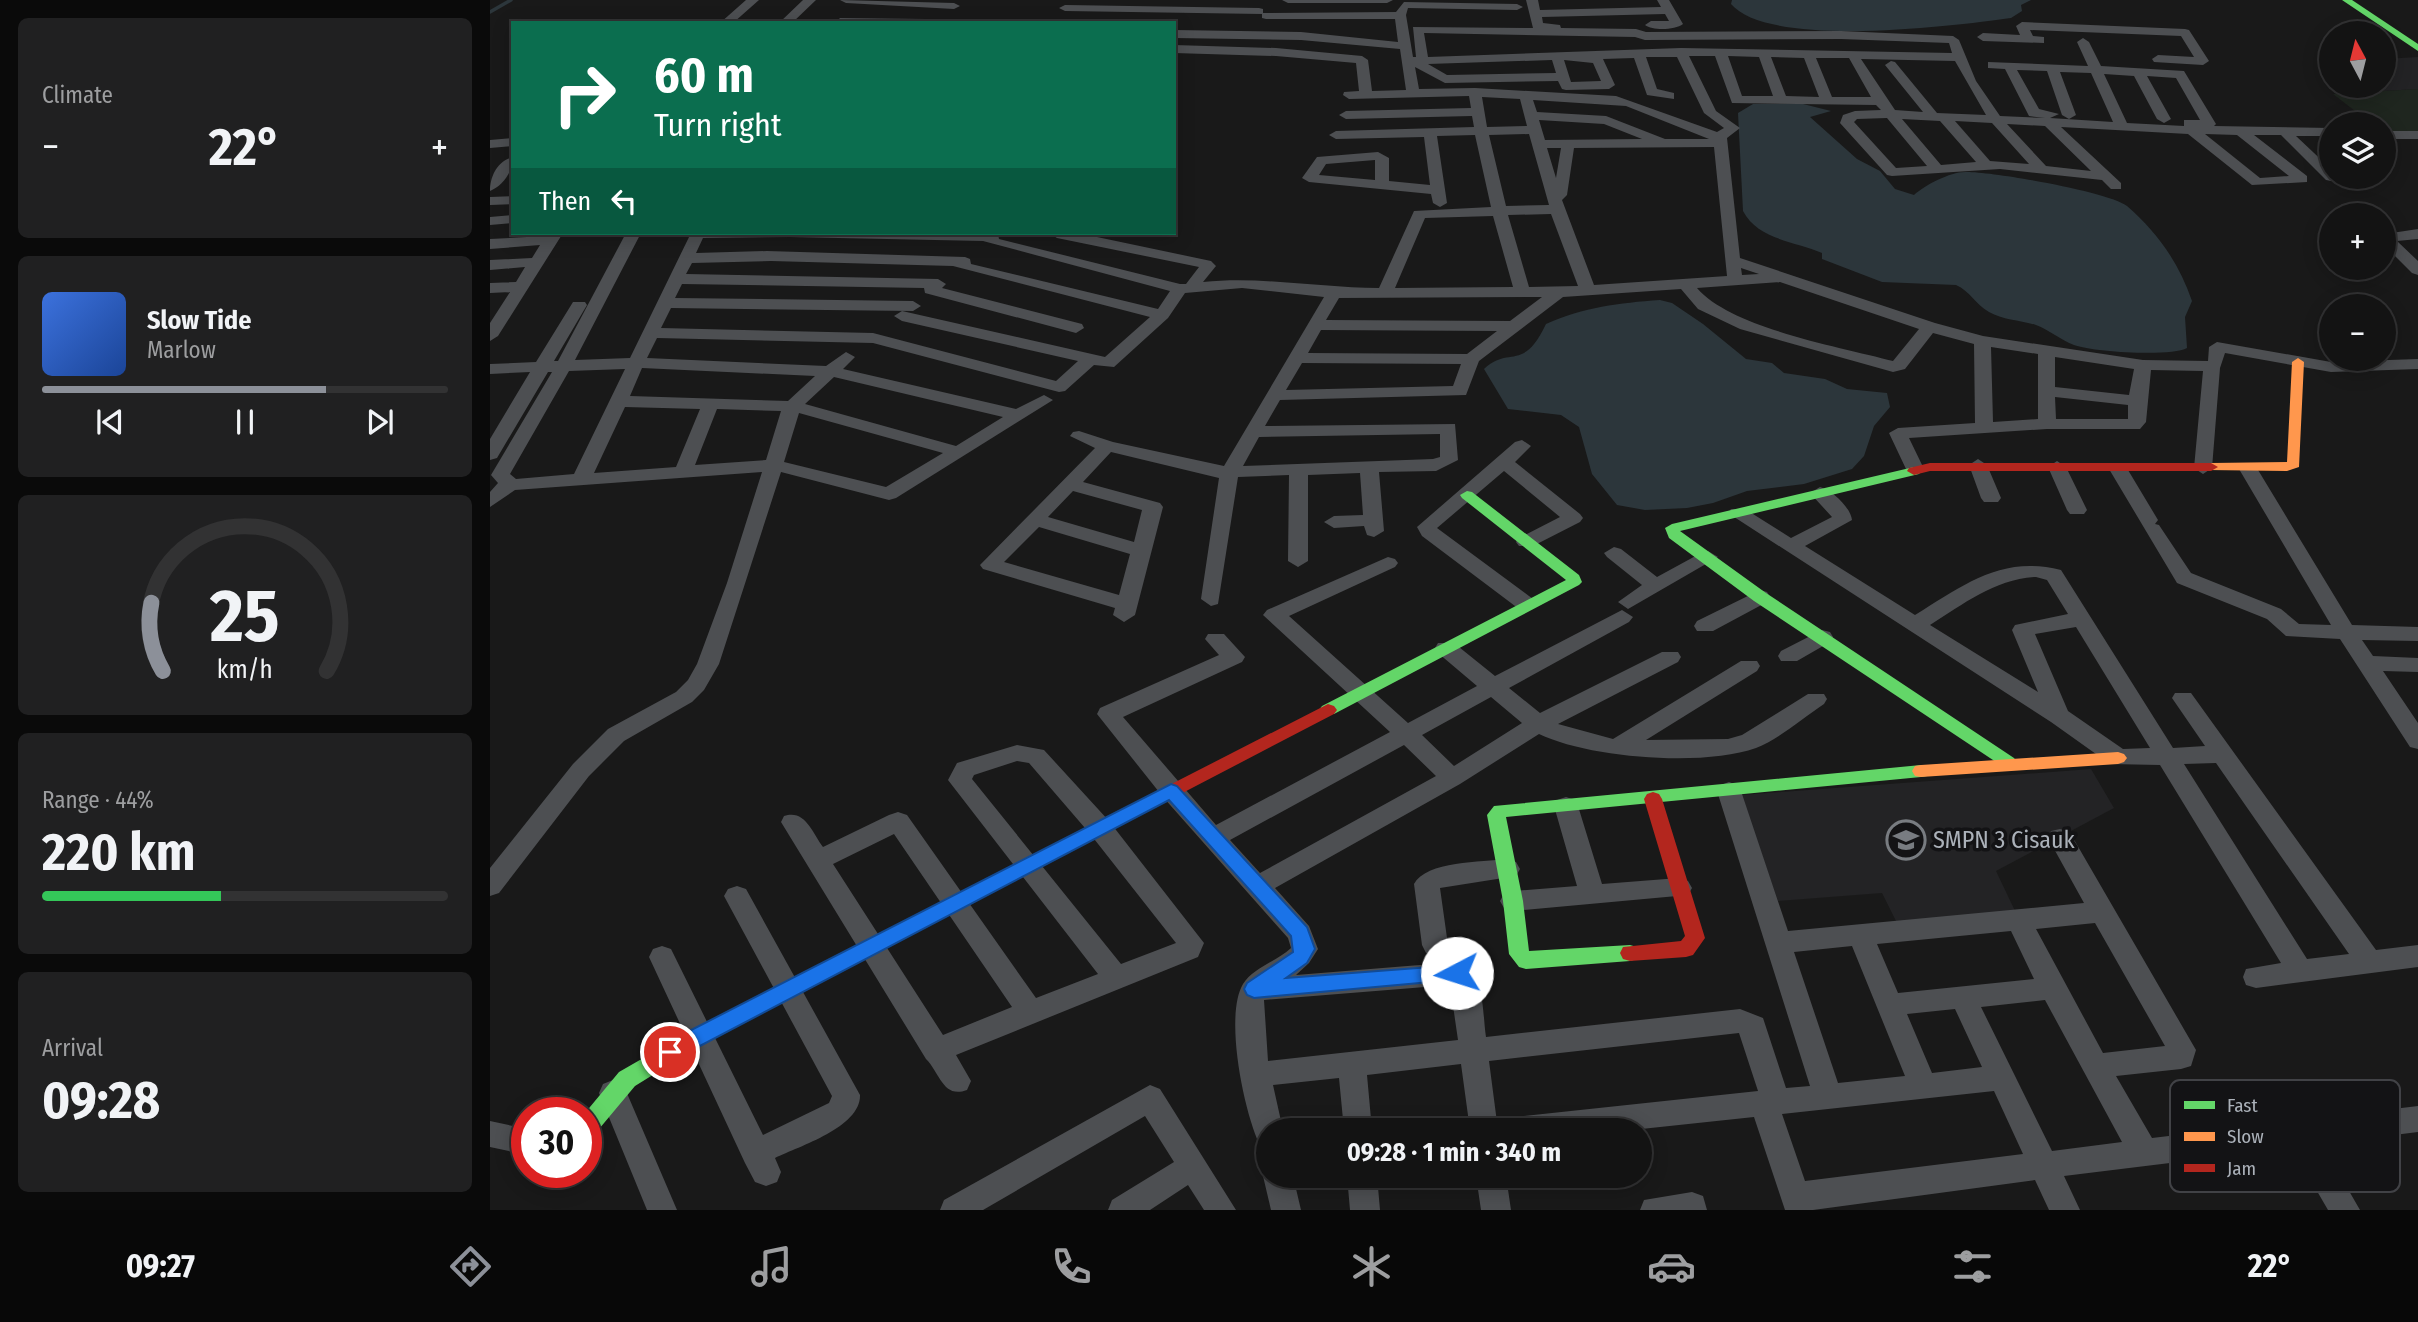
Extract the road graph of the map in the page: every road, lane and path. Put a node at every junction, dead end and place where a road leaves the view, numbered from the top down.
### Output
1 (753, 0) edge
2 (801, 0) edge
3 (810, 0) edge
4 (846, 0) edge
5 (857, 0) edge
6 (1288, 0) edge
7 (1387, 0) edge
8 (1532, 0) edge
9 (2346, 0) edge
10 (892, 2) junction
11 (956, 3) edge
12 (1666, 3) edge
13 (919, 4) junction
14 (1066, 4) edge
15 (1430, 4) junction
16 (1154, 5) edge
17 (1517, 6) dead end
18 (1259, 17) edge
19 (1400, 17) junction
20 (1356, 19) junction
21 (1429, 19) junction
22 (727, 21) edge
23 (779, 21) edge
24 (787, 21) edge
25 (840, 21) edge
26 (877, 21) edge
27 (908, 21) edge
28 (949, 21) edge
29 (1520, 23) dead end
30 (1176, 24) edge
31 (1506, 31) junction
32 (1551, 32) junction
33 (1595, 33) junction
34 (1176, 34) edge
35 (1195, 34) junction
36 (1641, 35) junction
37 (1841, 35) junction
38 (1286, 36) junction
39 (1699, 36) junction
40 (1983, 37) dead end
41 (2028, 39) junction
42 (1359, 41) junction
43 (2083, 42) junction
44 (1465, 45) junction
45 (1406, 46) junction
46 (2194, 47) junction
47 (2418, 48) edge
48 (1176, 49) edge
49 (1188, 49) junction
50 (1989, 51) dead end
51 (1276, 52) junction
52 (1681, 52) junction
53 (1713, 52) junction
54 (1763, 52) junction
55 (1808, 52) junction
56 (1643, 53) junction
57 (1853, 53) junction
58 (1604, 55) junction
59 (2090, 56) junction
60 (1514, 58) junction
61 (1558, 58) junction
62 (1416, 62) junction
63 (1961, 62) junction
64 (1891, 65) junction
65 (1992, 65) dead end
66 (1912, 66) junction
67 (2009, 66) junction
68 (2052, 68) junction
69 (2096, 70) junction
70 (2138, 72) junction
71 (1563, 77) junction
72 (1475, 92) junction
73 (1413, 94) junction
74 (1525, 94) junction
75 (1349, 95) dead end
76 (1366, 95) junction
77 (1669, 96) dead end
78 (1920, 97) junction
79 (1780, 100) junction
80 (1827, 101) junction
81 (1880, 101) junction
82 (1477, 111) junction
83 (1890, 114) junction
84 (1346, 115) dead end
85 (2069, 115) junction
86 (1939, 117) junction
87 (1992, 119) junction
88 (2164, 119) junction
89 (2047, 121) junction
90 (2120, 122) junction
91 (1533, 129) junction
92 (2191, 130) junction
93 (1479, 131) junction
94 (2241, 131) junction
95 (2284, 131) junction
96 (1430, 132) junction
97 (2319, 132) edge
98 (1336, 135) dead end
99 (2396, 135) edge
100 (2418, 135) edge
101 (1719, 140) junction
102 (511, 142) edge
103 (490, 144) edge
104 (1568, 145) junction
105 (1665, 145) junction
106 (490, 161) edge
107 (511, 162) edge
108 (1985, 164) junction
109 (2319, 165) edge
110 (2040, 167) junction
111 (1937, 169) junction
112 (2103, 176) junction
113 (1382, 184) junction
114 (2116, 186) dead end
115 (490, 187) edge
116 (1433, 190) junction
117 (511, 200) edge
118 (490, 201) edge
119 (1556, 204) junction
120 (1497, 211) junction
121 (1441, 213) junction
122 (1419, 214) junction
123 (511, 219) edge
124 (490, 221) edge
125 (2418, 234) edge
126 (619, 235) edge
127 (632, 235) edge
128 (697, 235) edge
129 (786, 235) edge
130 (918, 235) edge
131 (1068, 235) edge
132 (553, 236) edge
133 (993, 237) edge
134 (490, 244) edge
135 (766, 257) junction
136 (685, 258) junction
137 (1732, 260) junction
138 (538, 262) junction
139 (963, 264) junction
140 (490, 265) edge
141 (2418, 270) edge
142 (1779, 277) junction
143 (675, 279) junction
144 (746, 281) junction
145 (1735, 282) junction
146 (1759, 282) junction
147 (1686, 285) junction
148 (522, 286) junction
149 (935, 287) junction
150 (490, 288) edge
151 (1186, 288) junction
152 (1588, 290) junction
153 (1522, 292) junction
154 (1559, 292) junction
155 (1334, 293) junction
156 (1385, 293) junction
157 (1107, 300) junction
158 (663, 303) junction
159 (726, 304) junction
160 (498, 311) edge
161 (908, 311) junction
162 (1162, 315) junction
163 (1316, 325) junction
164 (1518, 326) junction
165 (1076, 328) junction
166 (1927, 330) junction
167 (649, 333) junction
168 (701, 333) junction
169 (490, 336) edge
170 (1974, 339) junction
171 (1049, 350) junction
172 (2046, 352) junction
173 (852, 353) junction
174 (1298, 358) junction
175 (1090, 359) junction
176 (1471, 359) junction
177 (2298, 362) junction
178 (634, 363) junction
179 (2418, 364) edge
180 (564, 365) junction
181 (544, 366) junction
182 (2143, 366) junction
183 (2212, 366) junction
184 (490, 369) edge
185 (2046, 391) junction
186 (1277, 395) junction
187 (1044, 400) dead end
188 (617, 401) junction
189 (2137, 401) junction
190 (710, 405) junction
191 (792, 406) junction
192 (1018, 415) junction
193 (2047, 424) junction
194 (1984, 427) junction
195 (1255, 432) junction
196 (1079, 436) dead end
197 (1107, 446) junction
198 (1522, 446) dead end
199 (958, 452) junction
200 (490, 454) edge
201 (1504, 462) junction
202 (775, 465) junction
203 (1978, 465) junction
204 (1369, 466) junction
205 (2057, 467) junction
206 (2203, 468) junction
207 (1915, 469) junction
208 (2118, 469) junction
209 (2248, 469) junction
210 (1299, 470) junction
211 (683, 472) junction
212 (1229, 472) junction
213 (499, 478) edge
214 (582, 478) junction
215 (1069, 484) junction
216 (1820, 493) junction
217 (1466, 495) junction
218 (1991, 498) dead end
219 (490, 501) edge
220 (2077, 510) dead end
221 (1738, 513) junction
222 (1034, 519) junction
223 (1334, 522) dead end
224 (1527, 542) junction
225 (1790, 546) junction
226 (1142, 551) junction
227 (1614, 553) dead end
228 (1708, 557) junction
229 (1298, 561) dead end
230 (1388, 562) dead end
231 (1656, 586) junction
232 (1760, 597) junction
233 (1211, 599) dead end
234 (1526, 604) junction
235 (2081, 620) junction
236 (1916, 625) junction
237 (1705, 626) dead end
238 (2347, 634) junction
239 (2418, 634) edge
240 (1822, 637) junction
241 (1216, 639) dead end
242 (1446, 648) junction
243 (1789, 656) dead end
244 (1670, 657) dead end
245 (2368, 663) junction
246 (2418, 665) edge
247 (1749, 666) dead end
248 (1492, 688) junction
249 (1362, 692) junction
250 (2183, 698) dead end
251 (1816, 699) dead end
252 (2059, 716) junction
253 (1538, 724) junction
254 (1406, 733) junction
255 (2418, 741) edge
256 (1616, 748) junction
257 (2224, 754) junction
258 (2167, 757) junction
259 (2118, 758) junction
260 (2008, 762) junction
261 (1452, 778) junction
262 (1171, 791) junction
263 (1729, 791) junction
264 (1653, 799) junction
265 (1566, 806) junction
266 (793, 822) dead end
267 (1100, 828) junction
268 (1214, 836) junction
269 (2060, 838) dead end
270 (818, 860) junction
271 (1027, 866) junction
272 (1507, 869) junction
273 (490, 886) edge
274 (1258, 886) junction
275 (1679, 888) junction
276 (1592, 893) junction
277 (737, 896) dead end
278 (1513, 901) junction
279 (955, 902) junction
280 (2101, 912) junction
281 (2019, 920) junction
282 (1860, 936) junction
283 (1776, 943) junction
284 (872, 945) junction
285 (1434, 945) dead end
286 (2418, 956) edge
287 (662, 957) dead end
288 (2370, 961) junction
289 (2300, 971) junction
290 (1115, 976) junction
291 (2256, 977) dead end
292 (2052, 988) junction
293 (1254, 989) junction
294 (787, 990) junction
295 (1964, 997) junction
296 (1888, 1005) junction
297 (1030, 1011) junction
298 (699, 1036) junction
299 (936, 1050) junction
300 (1474, 1052) junction
301 (1352, 1066) junction
302 (2096, 1066) junction
303 (1255, 1075) junction
304 (2001, 1078) junction
305 (957, 1081) dead end
306 (1924, 1087) junction
307 (612, 1093) junction
308 (1828, 1097) junction
309 (1770, 1102) junction
310 (602, 1106) edge
311 (1265, 1118) edge
312 (1357, 1118) edge
313 (1482, 1118) edge
314 (1624, 1118) edge
315 (2418, 1119) edge
316 (2400, 1121) edge
317 (490, 1134) edge
318 (511, 1139) edge
319 (2170, 1148) edge
320 (2143, 1151) junction
321 (1193, 1166) junction
322 (2044, 1166) junction
323 (1281, 1188) edge
324 (1363, 1188) edge
325 (1493, 1188) edge
326 (2334, 1192) edge
327 (1797, 1203) edge
328 (662, 1210) edge
329 (955, 1210) edge
330 (1123, 1210) edge
331 (1221, 1210) edge
332 (1286, 1210) edge
333 (1365, 1210) edge
334 (1496, 1210) edge
335 (1655, 1210) edge
336 (1692, 1210) edge
337 (2065, 1210) edge
338 (2345, 1210) edge

1 - 22 street
2 - 23 street
3 - 24 street
4 - 5 street
5 - 10 street
5 - 25 street
6 - 7 street
8 - 12 street
9 - 47 street
10 - 13 street
10 - 26 street
11 - 13 street
11 - 28 street
12 - 39 street
13 - 27 street
14 - 16 street
15 - 17 street
15 - 19 street
15 - 21 street
16 - 18 street
18 - 20 street
18 - 30 street
18 - 35 street
18 - 38 street
19 - 20 street
19 - 21 street
19 - 45 street
20 - 42 street
21 - 29 street
31 - 32 street
31 - 44 street
31 - 60 street
32 - 33 street
32 - 61 street
33 - 36 street
33 - 58 street
34 - 35 street
35 - 49 street
36 - 39 street
36 - 56 street
37 - 39 street
37 - 57 street
37 - 63 street
38 - 42 street
38 - 51 street
39 - 53 street
40 - 41 street
41 - 43 street
41 - 46 street
42 - 45 street
43 - 46 street
43 - 59 street
44 - 60 street
44 - 62 street
44 - 62 street
45 - 62 street
46 - 59 street
48 - 49 street
49 - 51 street
50 - 59 street
51 - 76 street
52 - 53 street
52 - 56 street
52 - 101 street
53 - 54 street
53 - 79 street
54 - 55 street
54 - 79 street
55 - 57 street
55 - 80 street
56 - 58 street
56 - 77 street
57 - 63 street
57 - 64 street
57 - 81 street
58 - 61 street
59 - 69 street
60 - 61 street
61 - 62 street
61 - 71 street
61 - 71 street
62 - 71 street
62 - 73 street
63 - 66 street
63 - 87 street
64 - 66 street
64 - 78 street
65 - 67 street
66 - 78 street
67 - 68 street
67 - 85 street
68 - 69 street
68 - 85 street
69 - 70 street
69 - 90 street
70 - 88 street
70 - 88 street
72 - 73 street
72 - 74 street
72 - 82 street
73 - 76 street
74 - 91 street
74 - 101 street
75 - 76 street
78 - 86 street
79 - 80 street
80 - 81 street
81 - 83 street
82 - 84 street
82 - 93 street
83 - 86 street
83 - 111 street
83 - 111 street
85 - 90 street
86 - 87 street
86 - 108 street
87 - 89 street
87 - 110 street
88 - 90 street
89 - 90 street
89 - 112 street
90 - 92 street
91 - 93 street
91 - 104 street
91 - 105 street
91 - 119 street
92 - 94 street
92 - 94 street
93 - 96 street
93 - 120 street
94 - 95 street
95 - 97 street
95 - 109 street
96 - 98 street
96 - 116 street
99 - 100 street
101 - 105 street
101 - 137 street
102 - 103 street
104 - 105 street
104 - 119 street
106 - 107 street
107 - 115 street
108 - 110 street
108 - 111 street
110 - 112 street
112 - 114 street
113 - 113 street
113 - 116 street
116 - 121 street
116 - 122 street
117 - 118 street
119 - 120 street
119 - 152 street
120 - 121 street
120 - 153 street
121 - 122 street
122 - 156 street
123 - 124 street
125 - 141 street
126 - 181 street
127 - 180 street
128 - 136 street
129 - 135 street
130 - 133 street
131 - 151 street
132 - 134 street
132 - 138 street
133 - 139 street
133 - 151 street
135 - 136 street
135 - 139 street
135 - 144 street
136 - 143 street
137 - 142 street
137 - 145 street
138 - 140 street
138 - 148 street
139 - 149 street
139 - 157 street
142 - 146 street
142 - 166 street
143 - 144 street
143 - 158 street
144 - 149 street
144 - 159 street
145 - 146 street
145 - 147 street
146 - 166 street
147 - 152 street
147 - 166 street
148 - 150 street
148 - 160 street
149 - 161 street
149 - 165 street
151 - 155 street
151 - 162 street
152 - 154 street
153 - 154 street
153 - 156 street
154 - 164 street
155 - 156 street
155 - 163 street
157 - 162 street
157 - 165 street
158 - 159 street
158 - 167 street
159 - 161 street
159 - 168 street
160 - 169 street
161 - 171 street
161 - 173 street
162 - 175 street
163 - 164 street
163 - 174 street
164 - 176 street
165 - 171 street
166 - 170 street
167 - 168 street
167 - 178 street
168 - 173 street
170 - 172 street
170 - 194 street
171 - 175 street
172 - 182 street
172 - 185 street
173 - 175 street
173 - 178 street
173 - 191 street
173 - 192 street
174 - 176 street
174 - 186 street
176 - 186 street
177 - 179 street
177 - 183 street
177 - 209 street
178 - 180 street
178 - 188 street
180 - 181 street
180 - 213 street
181 - 184 street
181 - 200 street
182 - 183 street
182 - 189 street
183 - 206 street
185 - 189 street
185 - 193 street
186 - 195 street
187 - 192 street
188 - 190 street
188 - 214 street
189 - 193 street
190 - 191 street
190 - 211 street
191 - 199 street
191 - 202 street
192 - 199 street
193 - 194 street
194 - 207 street
195 - 204 street
195 - 212 street
196 - 197 street
197 - 212 street
197 - 215 street
198 - 201 street
199 - 202 street
201 - 217 street
201 - 224 street
202 - 211 street
202 - 273 street
203 - 205 street
203 - 207 street
203 - 218 street
204 - 210 street
204 - 223 street
205 - 208 street
205 - 220 street
206 - 208 street
206 - 209 street
207 - 216 street
208 - 238 street
209 - 238 street
210 - 212 street
210 - 229 street
211 - 214 street
212 - 233 street
213 - 214 street
213 - 219 street
215 - 222 street
215 - 226 street
216 - 221 street
216 - 225 street
217 - 224 street
217 - 234 street
221 - 225 street
221 - 228 street
222 - 226 street
222 - 226 street
224 - 234 street
225 - 236 street
227 - 231 street
228 - 231 street
228 - 232 street
230 - 249 street
231 - 248 street
232 - 237 street
232 - 240 street
234 - 242 street
235 - 236 street
235 - 252 street
235 - 258 street
236 - 252 street
238 - 239 street
238 - 245 street
240 - 243 street
240 - 260 street
241 - 262 street
242 - 248 street
242 - 249 street
244 - 253 street
245 - 246 street
245 - 255 street
247 - 256 street
248 - 253 street
248 - 254 street
249 - 254 street
249 - 262 street
250 - 257 street
251 - 256 street
252 - 259 street
253 - 256 street
253 - 261 street
254 - 261 street
254 - 268 street
257 - 258 street
257 - 288 street
258 - 259 street
258 - 289 street
259 - 260 street
260 - 263 street
261 - 274 street
262 - 267 street
262 - 268 street
263 - 264 street
263 - 283 street
264 - 265 street
264 - 275 street
265 - 272 street
265 - 276 street
266 - 270 street
267 - 271 street
267 - 271 street
267 - 290 street
268 - 274 street
269 - 280 street
270 - 279 street
270 - 284 street
271 - 279 street
271 - 290 street
272 - 278 street
272 - 285 street
274 - 293 street
275 - 276 street
275 - 278 street
276 - 278 street
277 - 294 street
279 - 284 street
279 - 297 street
280 - 281 street
280 - 302 street
281 - 282 street
281 - 292 street
282 - 283 street
282 - 296 street
283 - 308 street
284 - 294 street
284 - 299 street
286 - 288 street
287 - 298 street
288 - 289 street
289 - 291 street
290 - 297 street
292 - 295 street
292 - 302 street
293 - 300 street
293 - 303 street
294 - 298 street
294 - 298 street
295 - 296 street
295 - 304 street
296 - 306 street
297 - 299 street
298 - 307 street
299 - 305 street
300 - 301 street
300 - 309 street
300 - 313 street
301 - 303 street
301 - 312 street
302 - 320 street
303 - 311 street
304 - 306 street
304 - 322 street
306 - 308 street
307 - 310 street
307 - 328 street
308 - 309 street
309 - 314 street
309 - 327 street
315 - 316 street
317 - 318 street
319 - 320 street
320 - 322 street
321 - 329 street
321 - 330 street
321 - 331 street
322 - 327 street
322 - 337 street
323 - 332 street
324 - 333 street
325 - 334 street
326 - 338 street
335 - 336 street

